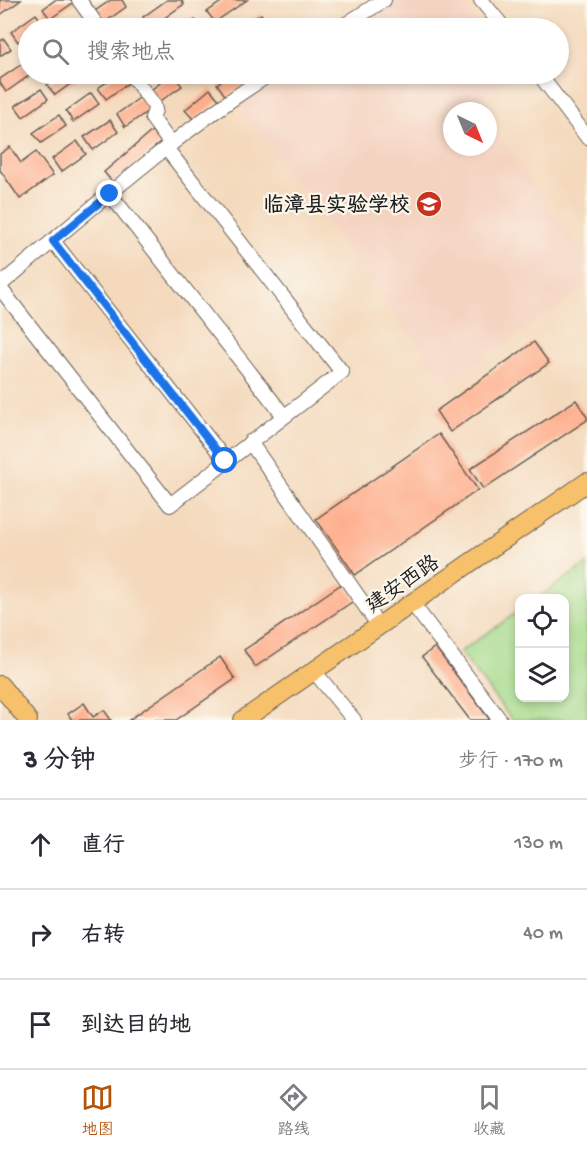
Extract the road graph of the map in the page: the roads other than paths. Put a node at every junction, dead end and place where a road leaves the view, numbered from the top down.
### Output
1 (79, 0) edge
2 (384, 0) edge
3 (481, 0) edge
4 (92, 18) edge
5 (356, 18) edge
6 (496, 18) edge
7 (138, 84) edge
8 (254, 84) edge
9 (547, 84) edge
10 (587, 137) edge
11 (169, 146) junction
12 (110, 194) junction
13 (53, 241) junction
14 (0, 286) edge
15 (284, 416) junction
16 (250, 442) junction
17 (225, 461) junction
18 (587, 482) edge
19 (412, 603) junction
20 (379, 626) junction
21 (314, 671) junction
22 (0, 685) edge
23 (28, 720) edge
24 (243, 720) edge
25 (354, 720) edge
26 (500, 720) edge

1 - 4 street
2 - 5 street
3 - 6 street
7 - 11 street
8 - 11 street
9 - 10 street
11 - 12 street
11 - 15 street
12 - 13 street
12 - 15 street
13 - 14 street
13 - 17 street
14 - 17 street
15 - 16 street
16 - 17 street
16 - 20 street
18 - 19 main road, 建安西路
19 - 20 main road, 建安西路
19 - 26 street
20 - 21 main road, 建安西路
21 - 24 main road, 建安西路
21 - 25 street
22 - 23 main road

